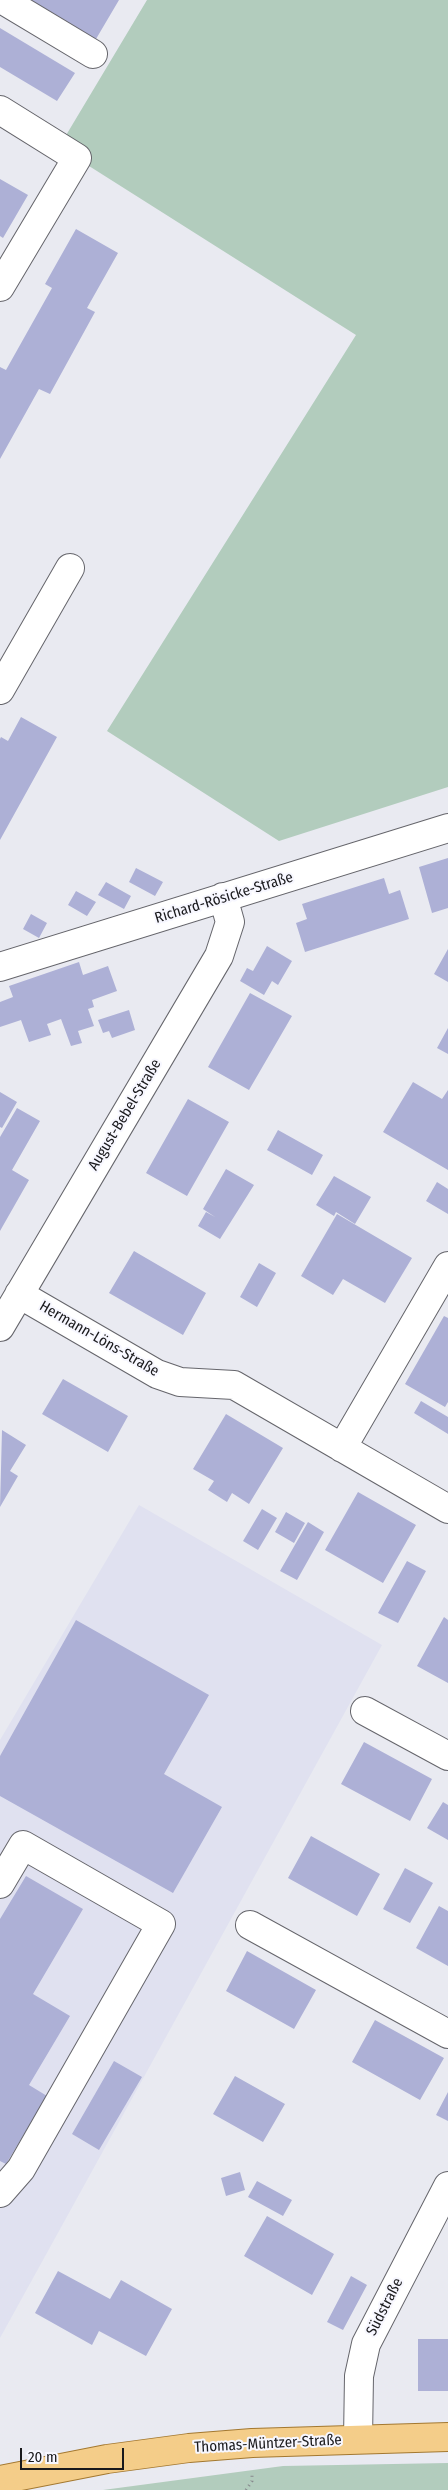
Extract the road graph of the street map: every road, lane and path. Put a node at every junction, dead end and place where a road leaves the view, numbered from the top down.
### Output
1 (3, 0) edge
2 (93, 54) dead end
3 (0, 110) edge
4 (0, 287) edge
5 (70, 568) dead end
6 (0, 690) edge
7 (448, 828) edge
8 (224, 897) junction
9 (0, 967) edge
10 (448, 1266) edge
11 (19, 1294) junction
12 (0, 1326) edge
13 (342, 1448) junction
14 (448, 1509) edge
15 (365, 1711) dead end
16 (448, 1756) edge
17 (0, 1884) edge
18 (250, 1925) dead end
19 (448, 2034) edge
20 (448, 2186) edge
21 (0, 2193) edge
22 (448, 2437) edge
23 (358, 2439) junction
24 (0, 2480) edge

1 - 2 street
3 - 4 street
5 - 6 street
7 - 8 street, Richard-Rösicke-Straße
8 - 9 street, Richard-Rösicke-Straße
8 - 11 street, August-Bebel-Straße
10 - 13 street
11 - 12 street, August-Bebel-Straße
11 - 13 street, Hermann-Löns-Straße
13 - 14 street, Hermann-Löns-Straße
15 - 16 street
17 - 21 street
18 - 19 street
20 - 23 street, Südstraße
22 - 23 main road, Thomas-Müntzer-Straße
23 - 24 main road, Thomas-Müntzer-Straße

